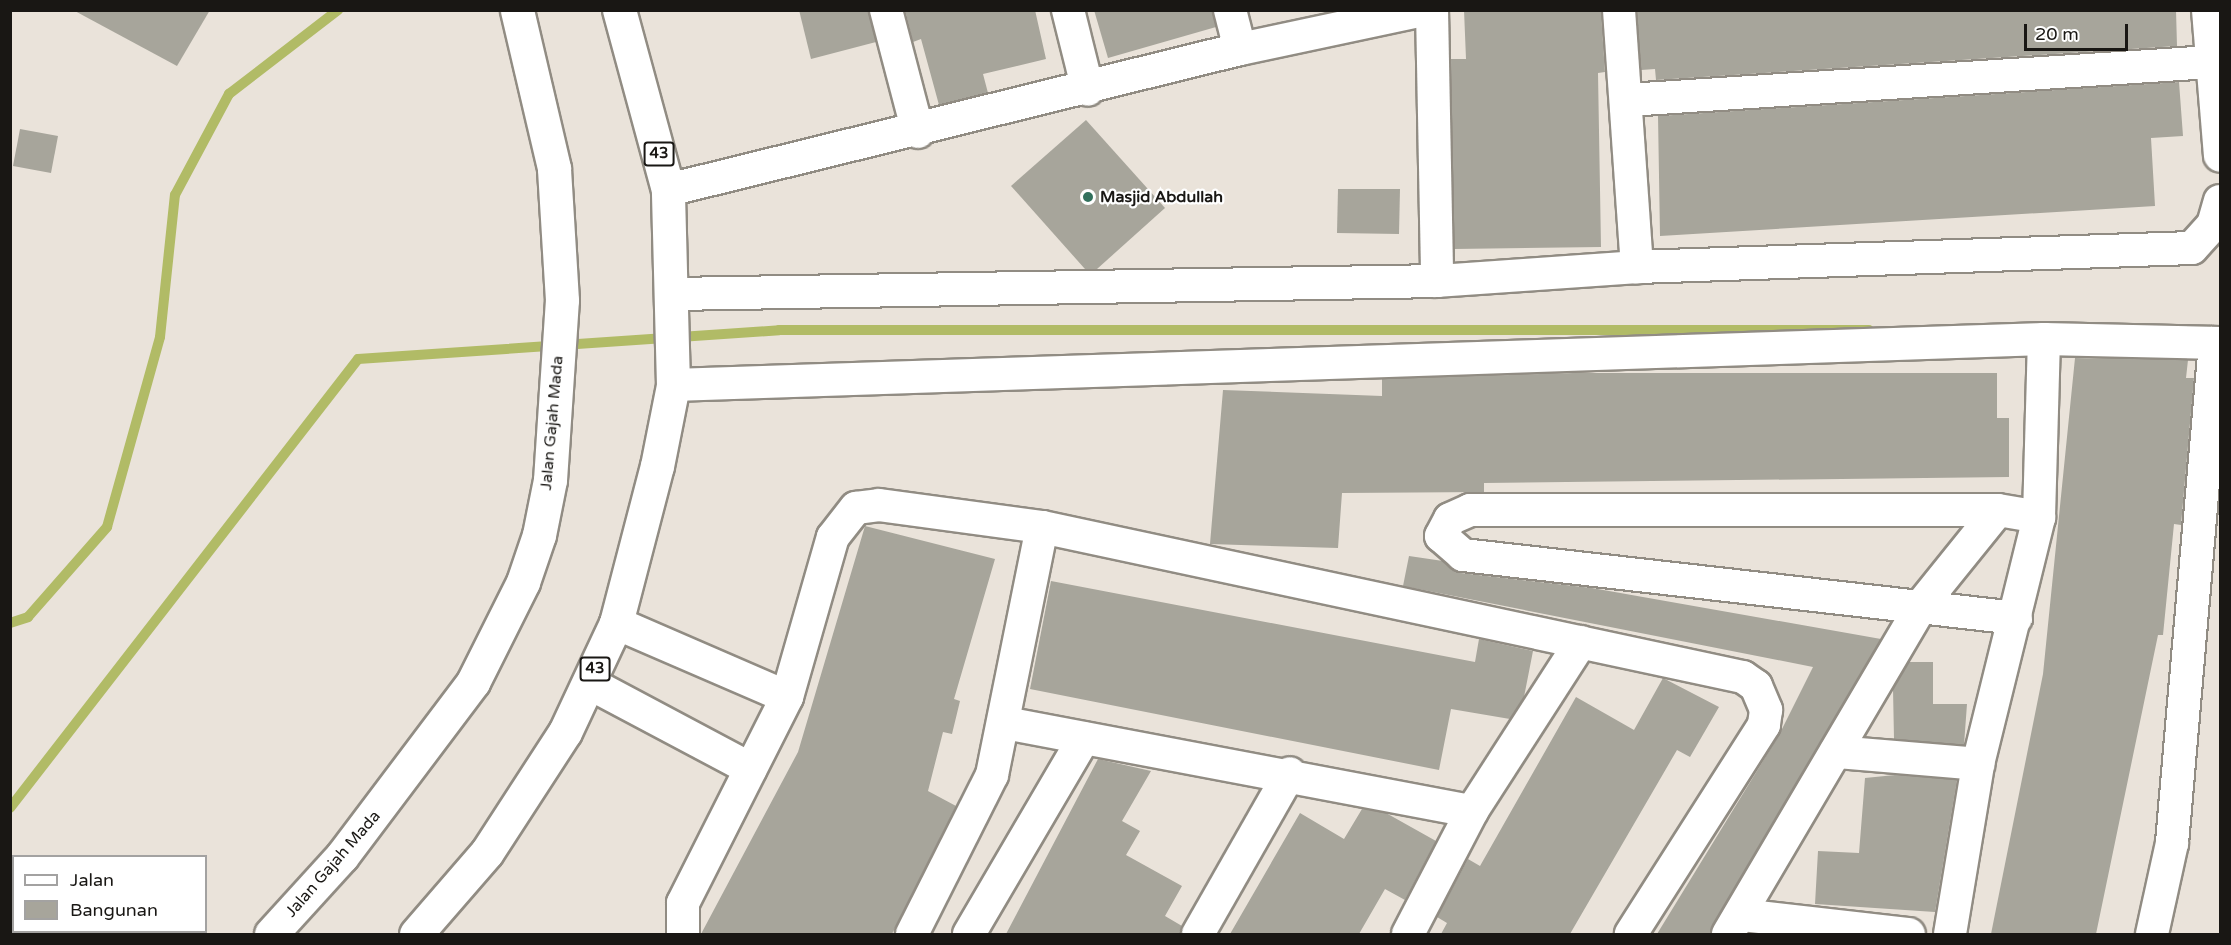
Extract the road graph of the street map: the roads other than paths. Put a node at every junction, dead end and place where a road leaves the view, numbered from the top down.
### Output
1 (517, 10) edge
2 (619, 10) edge
3 (886, 10) edge
4 (1068, 10) edge
5 (1230, 10) edge
6 (1424, 10) edge
7 (1432, 10) edge
8 (1619, 10) edge
9 (2208, 10) edge
10 (1240, 49) junction
11 (2211, 62) junction
12 (1088, 90) junction
13 (1628, 100) junction
14 (918, 132) junction
15 (2220, 156) edge
16 (668, 190) junction
17 (2220, 201) edge
18 (1637, 267) junction
19 (1437, 281) junction
20 (674, 298) junction
21 (2043, 339) junction
22 (2218, 343) edge
23 (673, 371) junction
24 (1998, 510) junction
25 (2039, 517) junction
26 (1042, 527) junction
27 (1923, 603) junction
28 (2016, 618) junction
29 (616, 623) junction
30 (1581, 642) junction
31 (589, 683) junction
32 (786, 698) junction
33 (1005, 723) junction
34 (1084, 738) junction
35 (1836, 752) junction
36 (1978, 764) junction
37 (751, 769) junction
38 (1290, 773) junction
39 (1472, 811) junction
40 (1734, 925) edge
41 (271, 934) edge
42 (416, 934) edge
43 (683, 934) edge
44 (912, 934) edge
45 (969, 934) edge
46 (1198, 934) edge
47 (1408, 934) edge
48 (1631, 934) edge
49 (1909, 934) edge
50 (1950, 934) edge
51 (2152, 934) edge

1 - 41 highway, Jalan Gajah Mada
2 - 16 highway, 43
3 - 14 street
4 - 12 street
5 - 10 street
6 - 10 street
7 - 19 street
8 - 13 street
9 - 11 street
10 - 12 street
11 - 13 street
11 - 15 street
12 - 14 street
13 - 18 street
14 - 16 street
16 - 20 highway, 43
17 - 18 street
18 - 19 street
19 - 20 street
20 - 23 highway, 43
21 - 22 street
21 - 23 street
21 - 25 street
22 - 51 street
23 - 29 highway, 43
24 - 25 street
24 - 27 street
24 - 27 street
25 - 28 street
26 - 30 street
26 - 32 street
26 - 33 street
27 - 28 street
27 - 35 street
28 - 36 street
29 - 31 highway, 43
29 - 32 street
30 - 39 street
30 - 48 street
31 - 37 street
31 - 42 highway, 43
32 - 37 street
33 - 34 street
33 - 44 street
34 - 38 street
34 - 45 street
35 - 36 street
35 - 40 street
36 - 50 street
37 - 43 street
38 - 39 street
38 - 46 street
39 - 47 street
40 - 49 street

